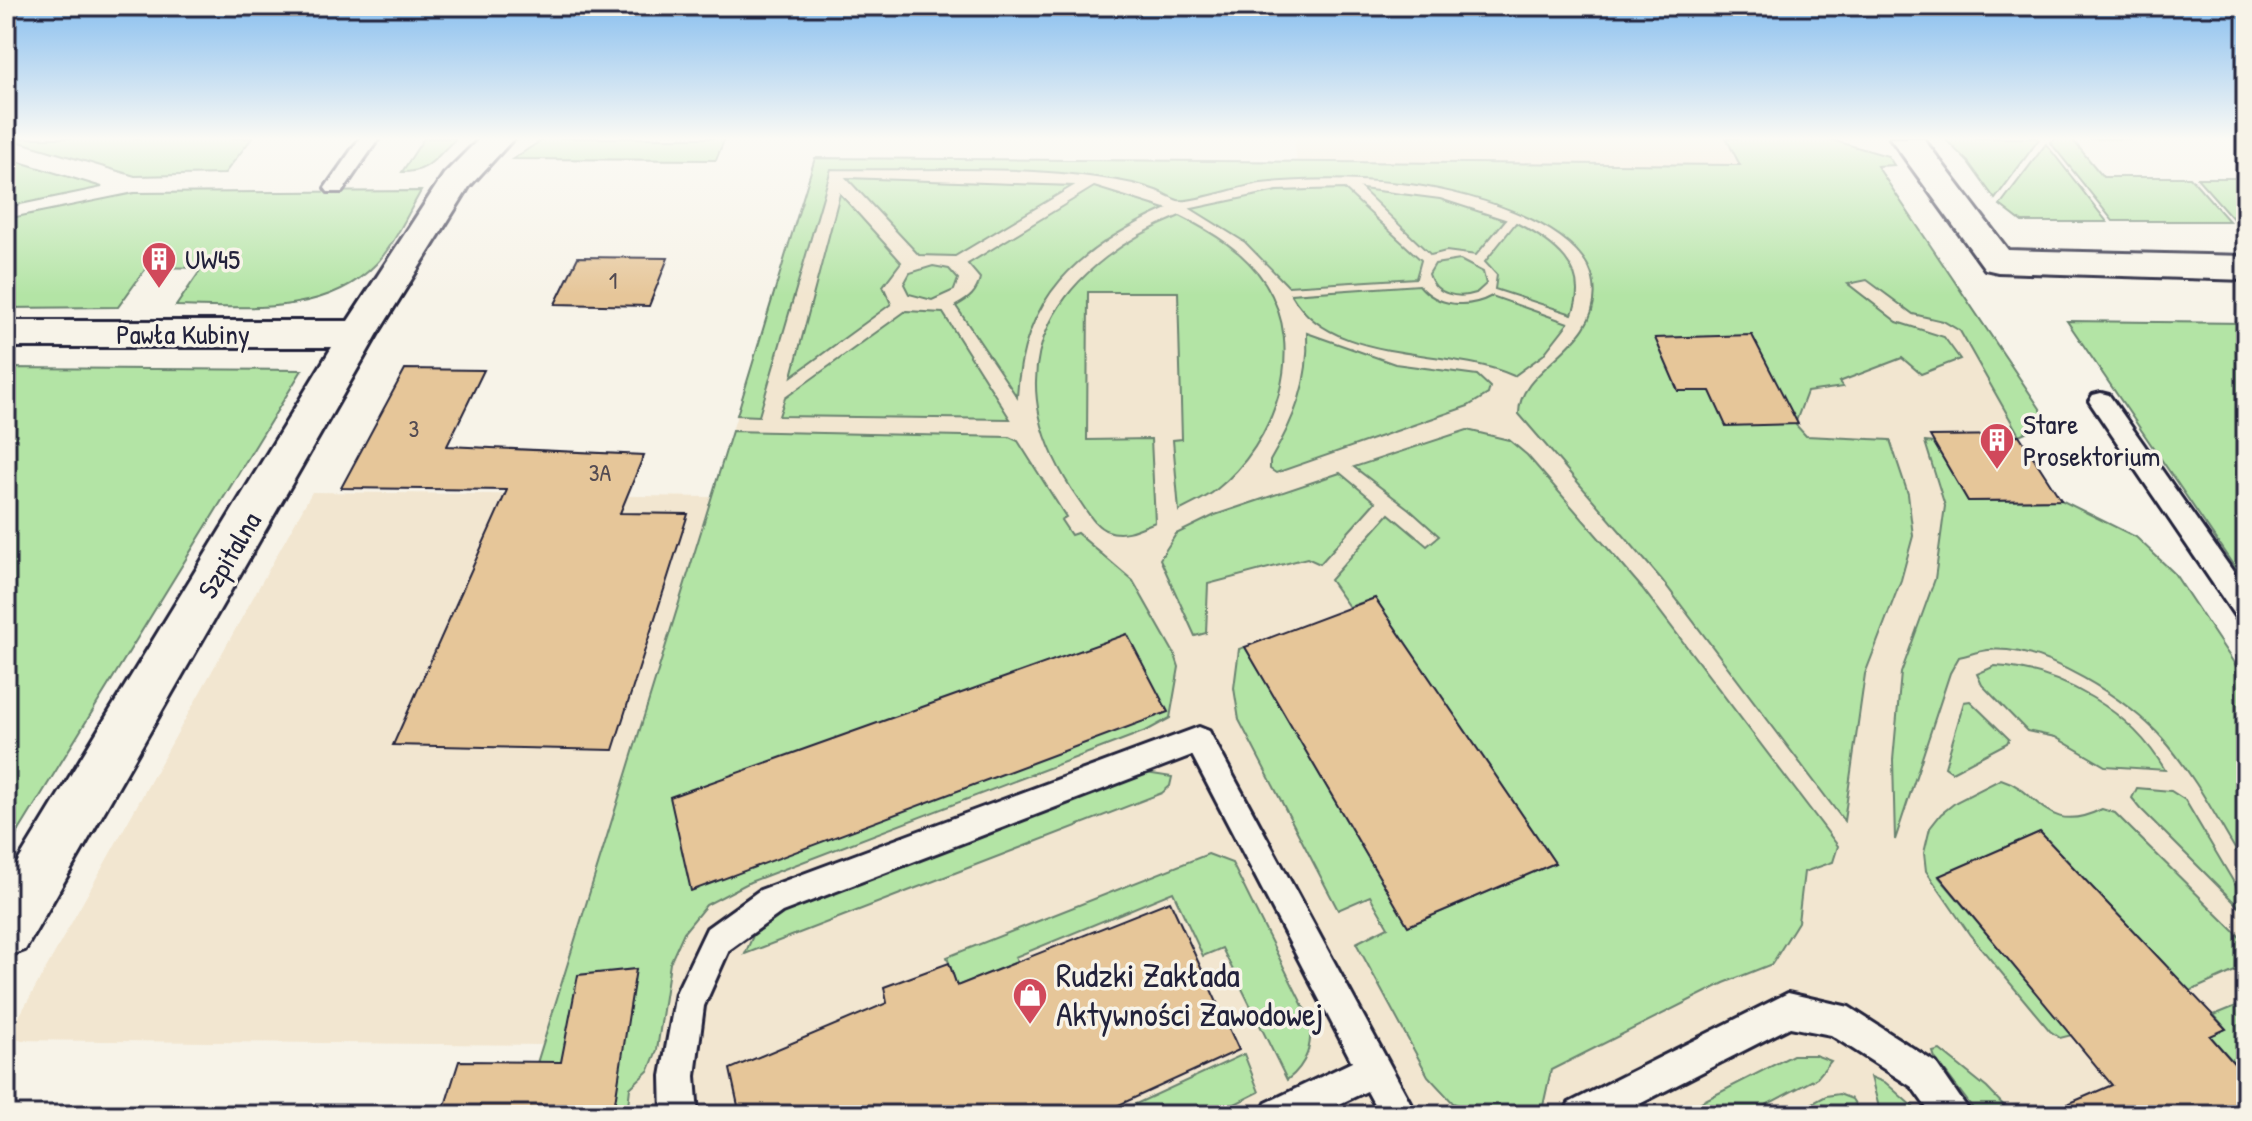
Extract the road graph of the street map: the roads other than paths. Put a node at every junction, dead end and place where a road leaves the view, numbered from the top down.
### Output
1 (450, 190) edge
2 (1945, 190) edge
3 (2246, 268) edge
4 (6, 334) edge
5 (359, 334) junction
6 (2101, 401) dead end
7 (2246, 611) edge
8 (6, 931) edge
9 (1375, 1069) junction
10 (680, 1115) edge
11 (1278, 1115) edge
12 (1399, 1115) edge
13 (1581, 1115) edge
14 (1954, 1115) edge

1 - 5 street, Szpitalna
2 - 3 street
4 - 5 street, Pawła Kubiny
5 - 8 street, Szpitalna
6 - 7 lane
9 - 10 lane
9 - 11 lane
9 - 12 lane
13 - 14 lane

